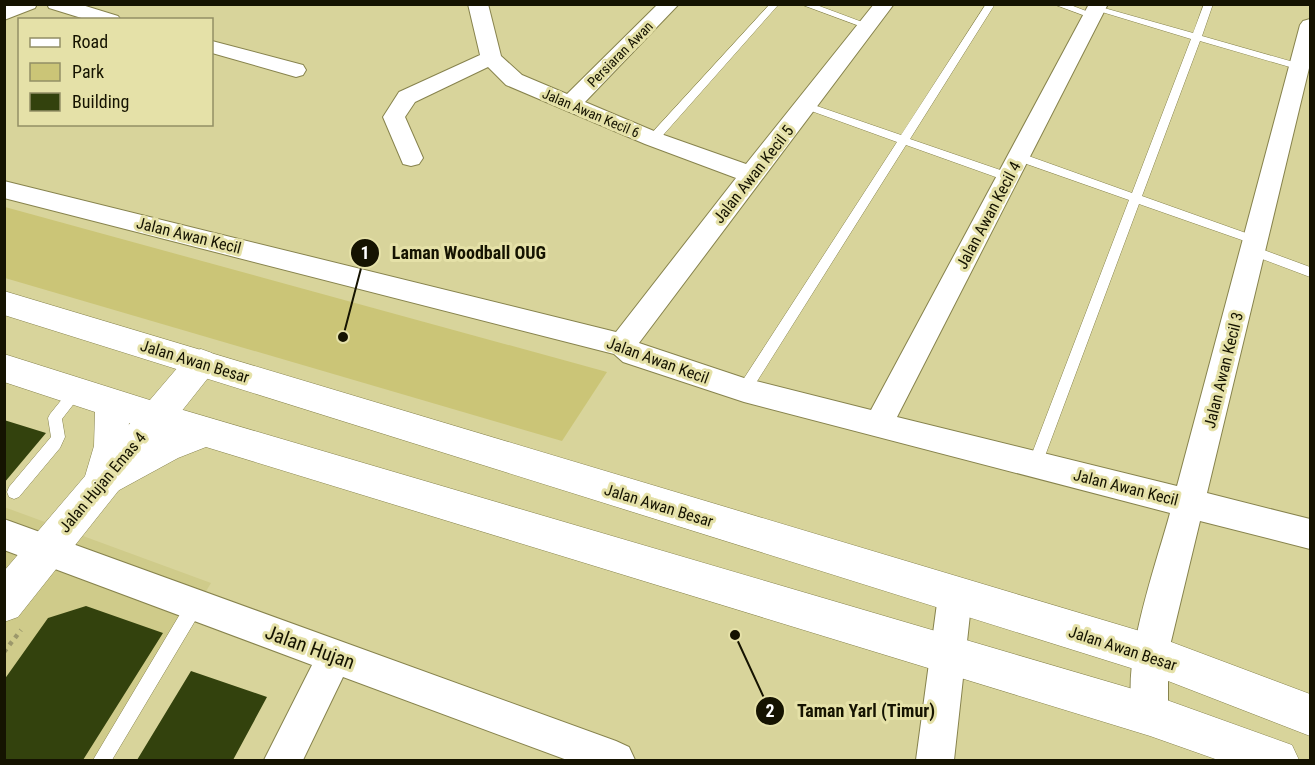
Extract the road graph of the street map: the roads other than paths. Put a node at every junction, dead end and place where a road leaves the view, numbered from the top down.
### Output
1 (28, 4) edge
2 (56, 4) edge
3 (478, 4) edge
4 (670, 4) edge
5 (775, 4) edge
6 (804, 4) edge
7 (885, 4) edge
8 (991, 4) edge
9 (1058, 4) edge
10 (1209, 4) edge
11 (1097, 10) edge
12 (4, 14) edge
13 (104, 18) edge
14 (868, 26) junction
15 (1311, 26) edge
16 (1196, 38) junction
17 (213, 47) edge
18 (490, 58) junction
19 (296, 70) dead end
20 (1303, 73) edge
21 (570, 104) junction
22 (807, 106) junction
23 (653, 139) junction
24 (904, 140) junction
25 (411, 158) dead end
26 (1014, 167) junction
27 (751, 175) junction
28 (4, 189) edge
29 (1136, 198) junction
30 (1255, 246) junction
31 (1311, 272) edge
32 (4, 303) edge
33 (622, 345) junction
34 (201, 363) junction
35 (4, 368) edge
36 (744, 390) junction
37 (76, 392) junction
38 (112, 404) junction
39 (156, 417) junction
40 (878, 425) junction
41 (205, 432) junction
42 (1035, 464) junction
43 (101, 483) junction
44 (14, 492) dead end
45 (1190, 503) junction
46 (4, 534) edge
47 (1311, 534) edge
48 (46, 549) junction
49 (955, 596) junction
50 (4, 603) edge
51 (195, 605) junction
52 (948, 653) junction
53 (1150, 654) junction
54 (335, 656) junction
55 (1150, 715) junction
56 (1311, 715) edge
57 (102, 760) edge
58 (283, 760) edge
59 (614, 760) edge
60 (935, 760) edge
61 (1276, 760) edge

1 - 12 street
2 - 13 street
3 - 18 street
4 - 21 street, Persiaran Awan
5 - 23 lane
6 - 14 lane
7 - 14 street, Jalan Awan Kecil 5
8 - 24 lane
9 - 11 lane
10 - 16 lane
11 - 16 lane
11 - 26 street, Jalan Awan Kecil 4
14 - 22 street, Jalan Awan Kecil 5
15 - 20 street, Jalan Awan Kecil 3
16 - 20 lane
16 - 29 lane
17 - 19 street
18 - 21 street, Jalan Awan Kecil 6
18 - 25 street
20 - 30 street, Jalan Awan Kecil 3
21 - 23 street, Jalan Awan Kecil 6
22 - 24 lane
22 - 27 street, Jalan Awan Kecil 5
23 - 27 street, Jalan Awan Kecil 6
24 - 26 lane
24 - 36 lane
26 - 29 lane
26 - 40 street, Jalan Awan Kecil 4
27 - 33 street, Jalan Awan Kecil 5
28 - 33 street, Jalan Awan Kecil
29 - 30 lane
29 - 42 lane
30 - 31 lane
30 - 45 street, Jalan Awan Kecil 3
32 - 34 main road, Jalan Awan Besar
33 - 36 street, Jalan Awan Kecil
34 - 39 main road, Jalan Hujan Emas 4
34 - 49 main road, Jalan Awan Besar
35 - 37 main road
36 - 40 street, Jalan Awan Kecil
37 - 38 main road
37 - 44 lane
38 - 39 main road
38 - 43 main road
39 - 41 main road
39 - 43 main road, Jalan Hujan Emas 4
40 - 42 street, Jalan Awan Kecil
41 - 43 main road
41 - 52 main road
42 - 45 street, Jalan Awan Kecil
43 - 48 main road, Jalan Hujan Emas 4
45 - 47 street, Jalan Awan Kecil
45 - 53 street, Jalan Awan Kecil 3
46 - 48 street, Jalan Hujan
48 - 50 main road, Jalan Hujan Emas 4
48 - 51 street, Jalan Hujan
49 - 52 street
49 - 53 main road, Jalan Awan Besar
51 - 54 street, Jalan Hujan
51 - 57 lane
52 - 55 main road
52 - 60 street
53 - 55 street, Jalan Awan Kecil 3
53 - 56 main road, Jalan Awan Besar
54 - 58 street
54 - 59 street, Jalan Hujan
55 - 61 main road

